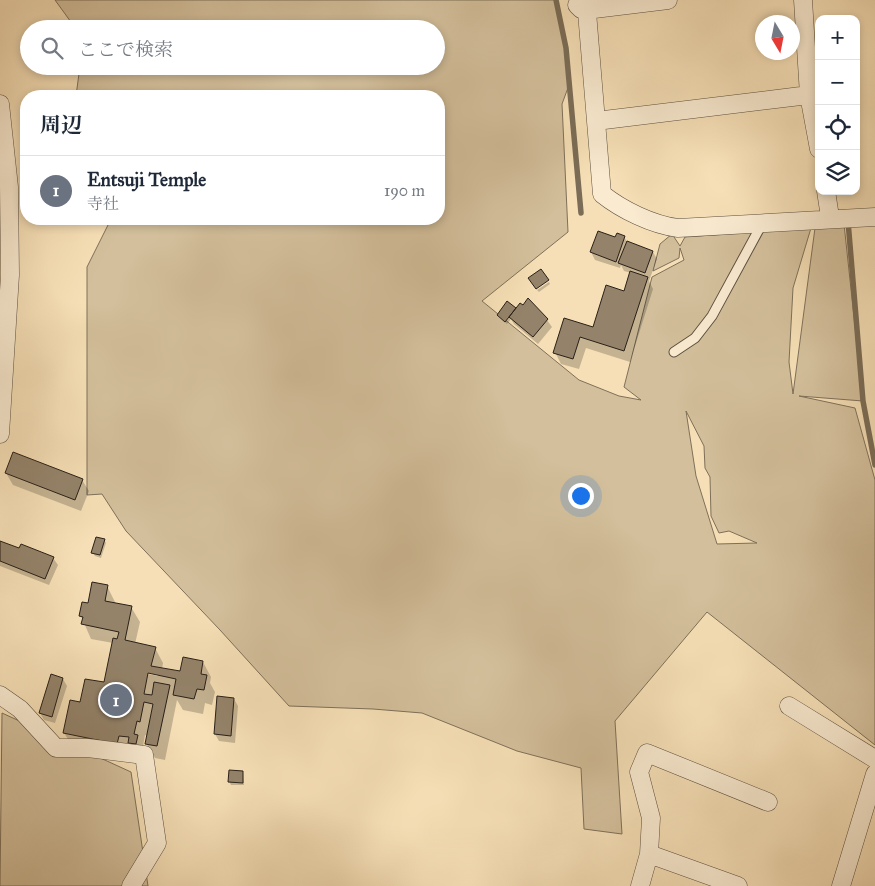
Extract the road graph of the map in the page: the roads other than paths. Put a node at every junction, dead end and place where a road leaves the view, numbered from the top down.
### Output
1 (668, 0) edge
2 (803, 0) edge
3 (582, 3) edge
4 (810, 95) junction
5 (0, 104) edge
6 (596, 121) junction
7 (815, 125) edge
8 (827, 195) edge
9 (875, 217) edge
10 (830, 218) junction
11 (763, 222) junction
12 (674, 352) dead end
13 (0, 434) edge
14 (0, 695) edge
15 (790, 706) dead end
16 (875, 759) edge
17 (875, 774) edge
18 (768, 802) dead end
19 (649, 854) junction
20 (131, 886) edge
21 (640, 886) edge
22 (738, 886) edge
23 (841, 886) edge

1 - 3 street
2 - 4 street
3 - 6 street
4 - 6 street
4 - 7 street
5 - 13 street
6 - 11 street
8 - 10 street
9 - 10 street
10 - 11 street
11 - 12 lane
14 - 20 street
15 - 16 street
17 - 23 street
18 - 19 street
19 - 21 street
19 - 22 street

